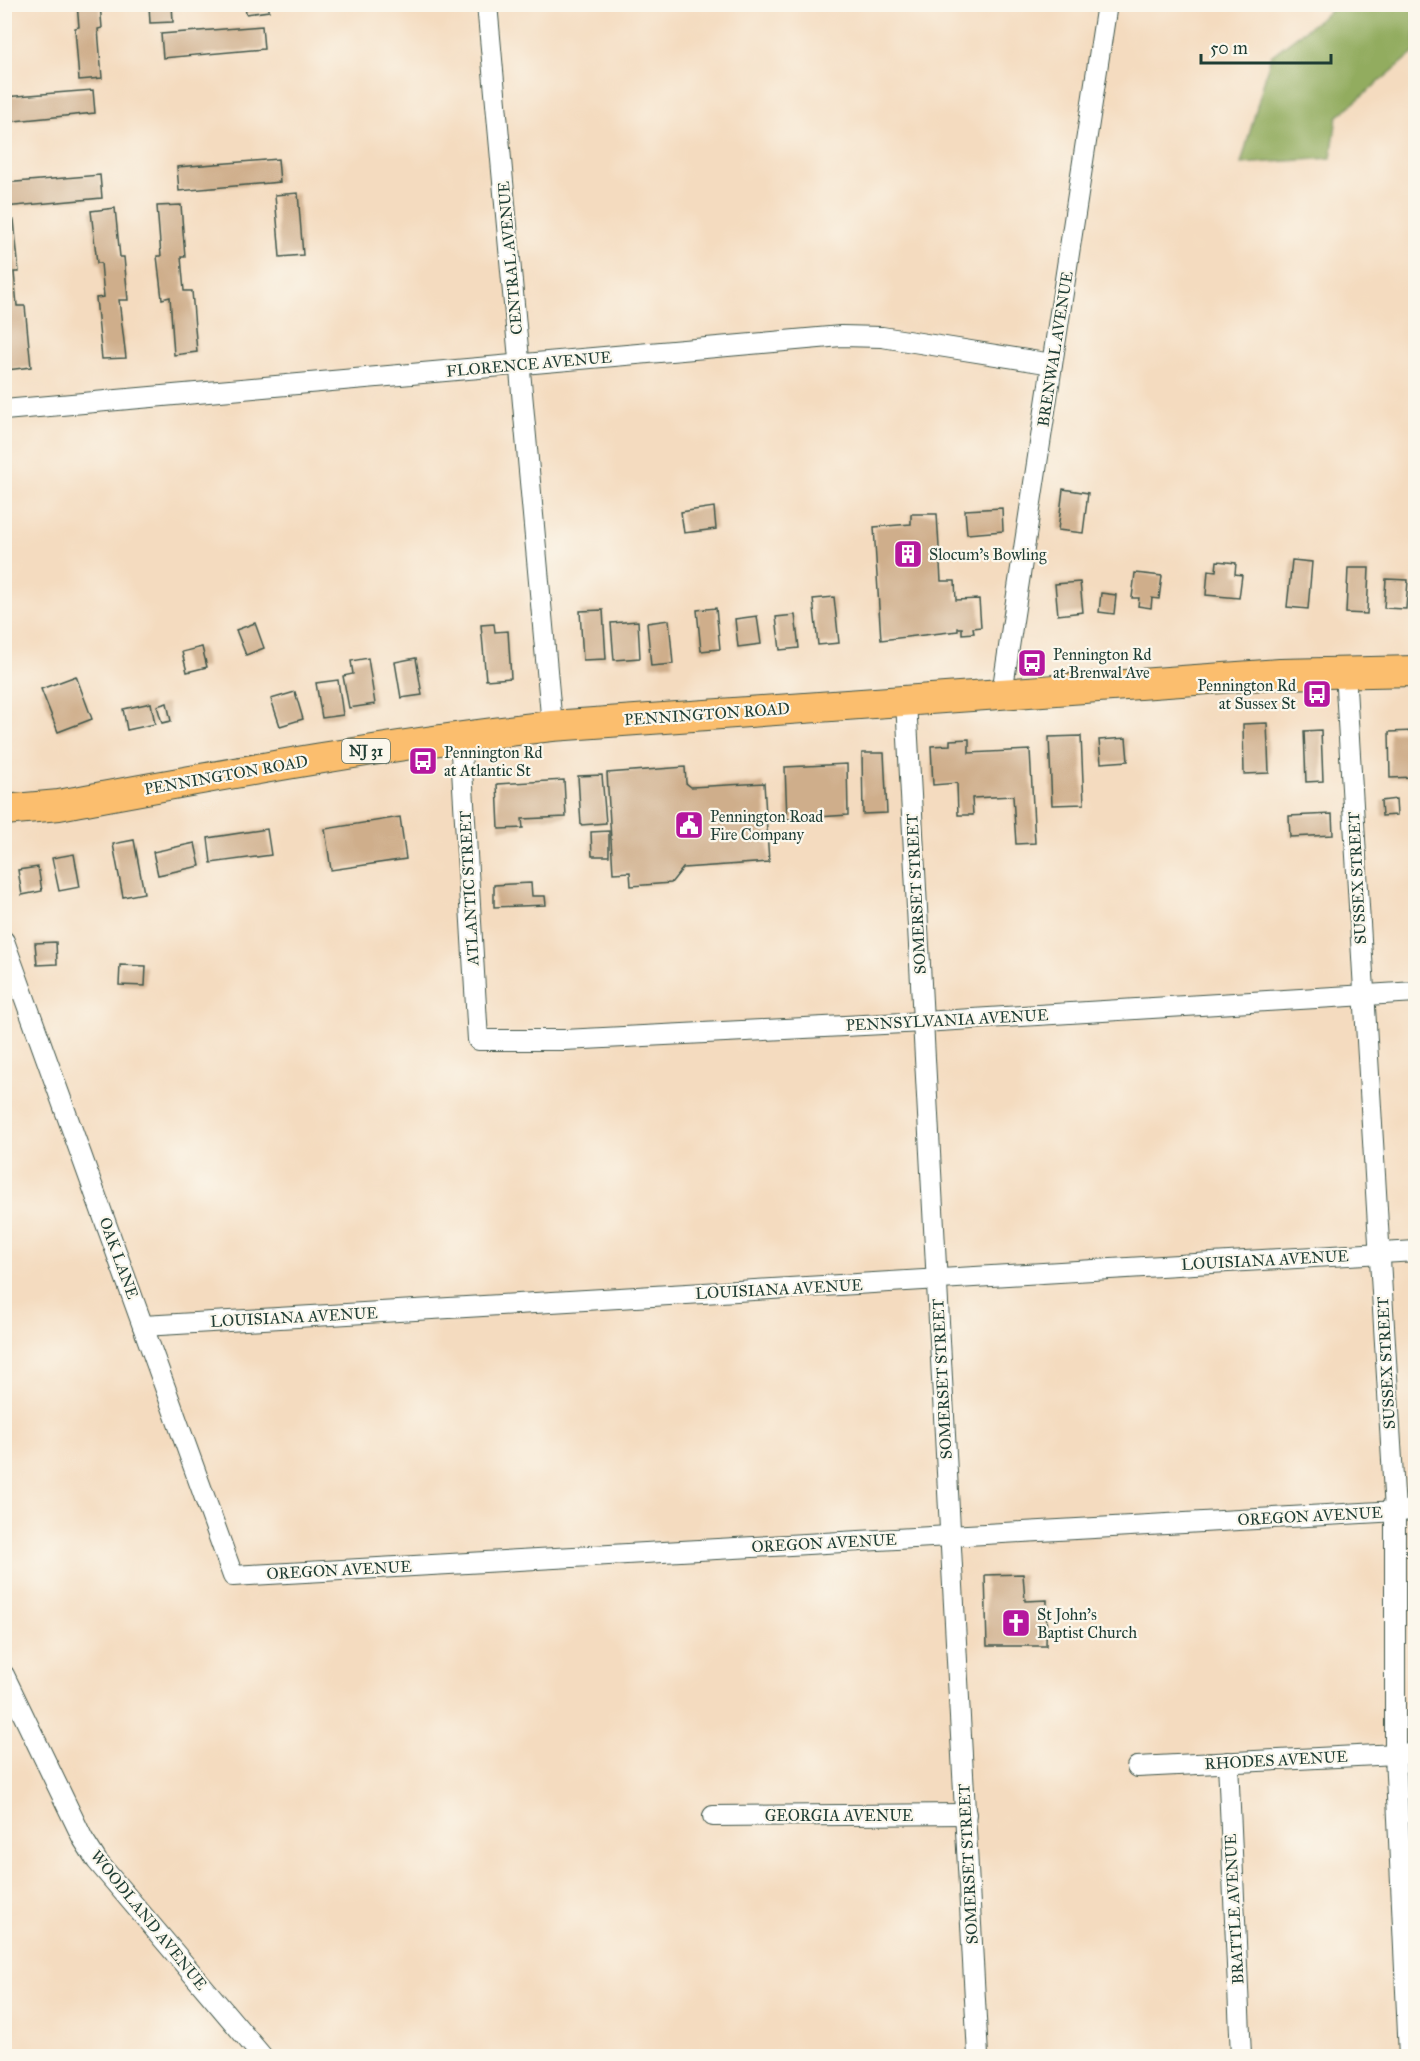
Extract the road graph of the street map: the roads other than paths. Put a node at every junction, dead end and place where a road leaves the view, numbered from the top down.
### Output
1 (487, 4) edge
2 (1107, 4) edge
3 (1052, 364) junction
4 (520, 365) junction
5 (4, 410) edge
6 (1345, 671) junction
7 (1416, 671) edge
8 (1002, 693) junction
9 (906, 701) junction
10 (552, 726) junction
11 (460, 736) junction
12 (4, 810) edge
13 (4, 941) edge
14 (1416, 992) edge
15 (1364, 995) junction
16 (923, 1022) junction
17 (478, 1040) joint
18 (1416, 1251) edge
19 (1379, 1253) junction
20 (937, 1280) junction
21 (143, 1326) junction
22 (1416, 1510) edge
23 (1395, 1511) junction
24 (951, 1536) junction
25 (233, 1576) joint
26 (4, 1676) edge
27 (1416, 1753) edge
28 (1395, 1754) junction
29 (1228, 1762) junction
30 (1137, 1767) dead end
31 (966, 1814) junction
32 (713, 1816) dead end
33 (262, 2056) edge
34 (978, 2056) edge
35 (1241, 2056) edge
36 (1409, 2056) edge

1 - 4 street, CENTRAL AVENUE
2 - 3 street, BRENWAL AVENUE
3 - 4 street, FLORENCE AVENUE
3 - 8 street, BRENWAL AVENUE
4 - 5 street, FLORENCE AVENUE
4 - 10 street, CENTRAL AVENUE
6 - 7 main road, PENNINGTON ROAD / NJ 31
6 - 8 main road, PENNINGTON ROAD / NJ 31
6 - 15 street, SUSSEX STREET
8 - 9 main road, PENNINGTON ROAD / NJ 31
9 - 10 main road, PENNINGTON ROAD / NJ 31
9 - 16 street, SOMERSET STREET
10 - 11 main road, PENNINGTON ROAD / NJ 31
11 - 12 main road, PENNINGTON ROAD / NJ 31
11 - 17 street, ATLANTIC STREET
13 - 21 street, OAK LANE
14 - 15 street, PENNSYLVANIA AVENUE
15 - 16 street, PENNSYLVANIA AVENUE
15 - 19 street, SUSSEX STREET
16 - 17 street, PENNSYLVANIA AVENUE
16 - 20 street, SOMERSET STREET
18 - 19 street, LOUISIANA AVENUE
19 - 20 street, LOUISIANA AVENUE
19 - 23 street, SUSSEX STREET
20 - 21 street, LOUISIANA AVENUE
20 - 24 street, SOMERSET STREET
21 - 25 street, OAK LANE
22 - 23 street, OREGON AVENUE
23 - 24 street, OREGON AVENUE
23 - 28 street, SUSSEX STREET
24 - 25 street, OREGON AVENUE
24 - 31 street, SOMERSET STREET
26 - 33 street, WOODLAND AVENUE
27 - 28 street, RHODES AVENUE
28 - 29 street, RHODES AVENUE
28 - 36 street, SUSSEX STREET
29 - 30 street, RHODES AVENUE
29 - 35 street, BRATTLE AVENUE
31 - 32 street, GEORGIA AVENUE
31 - 34 street, SOMERSET STREET

